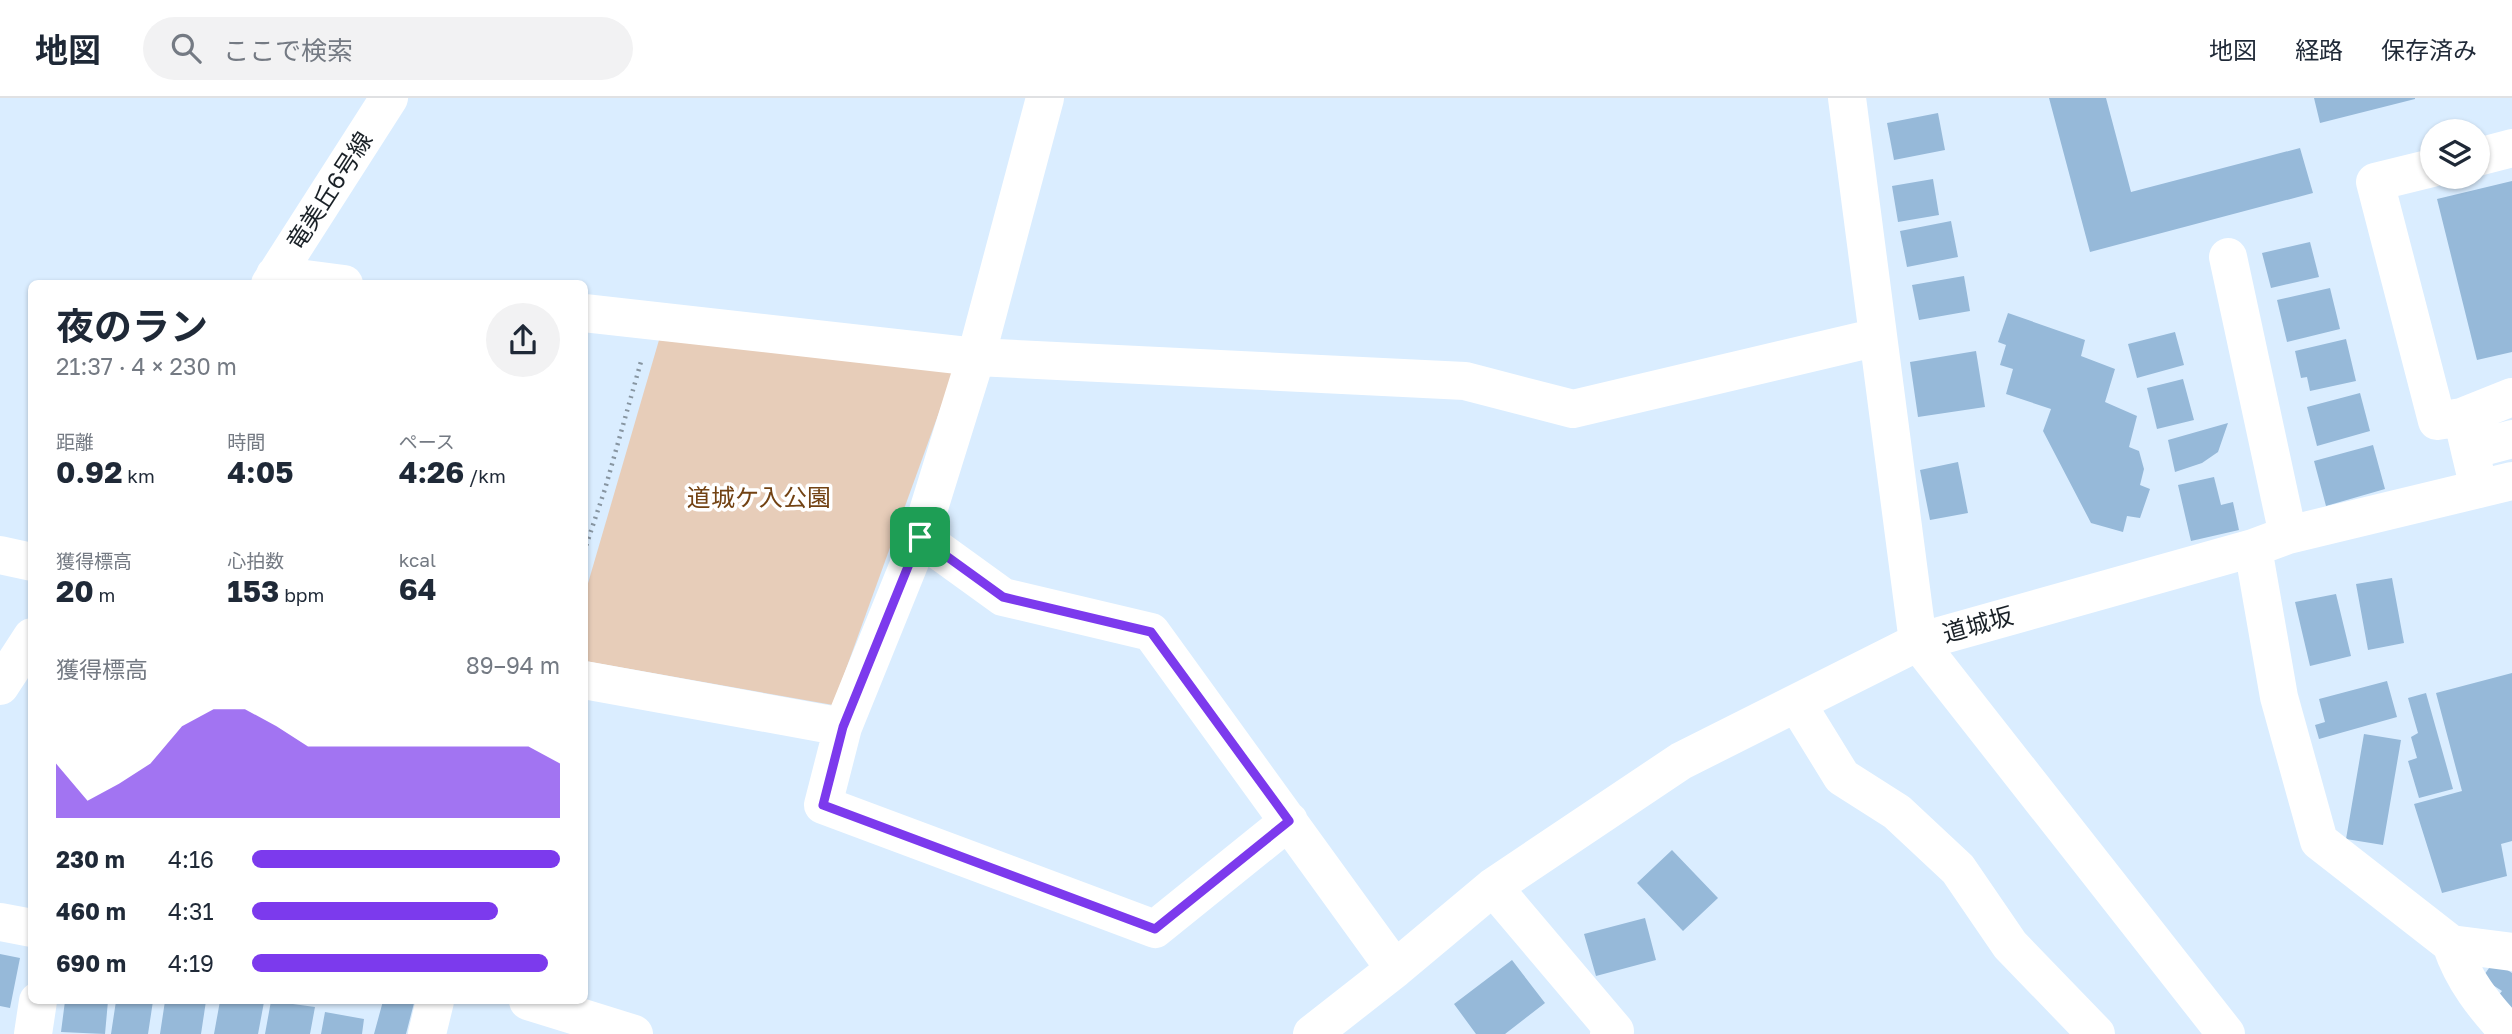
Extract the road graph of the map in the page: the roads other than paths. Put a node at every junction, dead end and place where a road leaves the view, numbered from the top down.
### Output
1 (389, 98) edge
2 (1045, 98) edge
3 (1847, 98) edge
4 (2512, 148) edge
5 (2490, 154) edge
6 (2420, 171) edge
7 (2228, 257) dead end
8 (272, 279) edge
9 (588, 313) edge
10 (1878, 337) junction
11 (976, 357) junction
12 (2512, 397) edge
13 (2467, 433) junction
14 (2512, 439) edge
15 (2495, 485) edge
16 (920, 537) junction
17 (2271, 542) junction
18 (0, 555) edge
19 (28, 561) edge
20 (1918, 642) junction
21 (28, 643) edge
22 (588, 681) edge
23 (0, 686) edge
24 (1797, 704) junction
25 (843, 727) junction
26 (1289, 821) junction
27 (1493, 887) junction
28 (0, 922) edge
29 (28, 927) edge
30 (2451, 944) junction
31 (2512, 952) edge
32 (1395, 969) junction
33 (38, 1004) edge
34 (434, 1004) edge
35 (538, 1004) edge
36 (33, 1034) edge
37 (427, 1034) edge
38 (634, 1034) edge
39 (1312, 1034) edge
40 (1609, 1034) edge
41 (2096, 1034) edge
42 (2227, 1034) edge
43 (2510, 1034) edge

1 - 8 street, 竜美丘6号線
2 - 11 street
3 - 10 street
4 - 5 street
6 - 13 street
7 - 17 street
9 - 11 street
10 - 11 street
10 - 20 street
11 - 16 street
12 - 13 street
13 - 14 street
13 - 15 street
15 - 17 street, 道城坂
16 - 25 street
16 - 26 street
17 - 20 street, 道城坂
17 - 30 street
18 - 19 street
20 - 24 street, 道城坂
20 - 42 street
21 - 23 street
22 - 25 street
24 - 27 street, 道城坂
24 - 41 street
25 - 26 street
26 - 32 street
27 - 32 street, 道城坂
27 - 40 street
28 - 29 street
30 - 31 street
30 - 43 street
32 - 39 street
33 - 36 street
34 - 37 street
35 - 38 street

